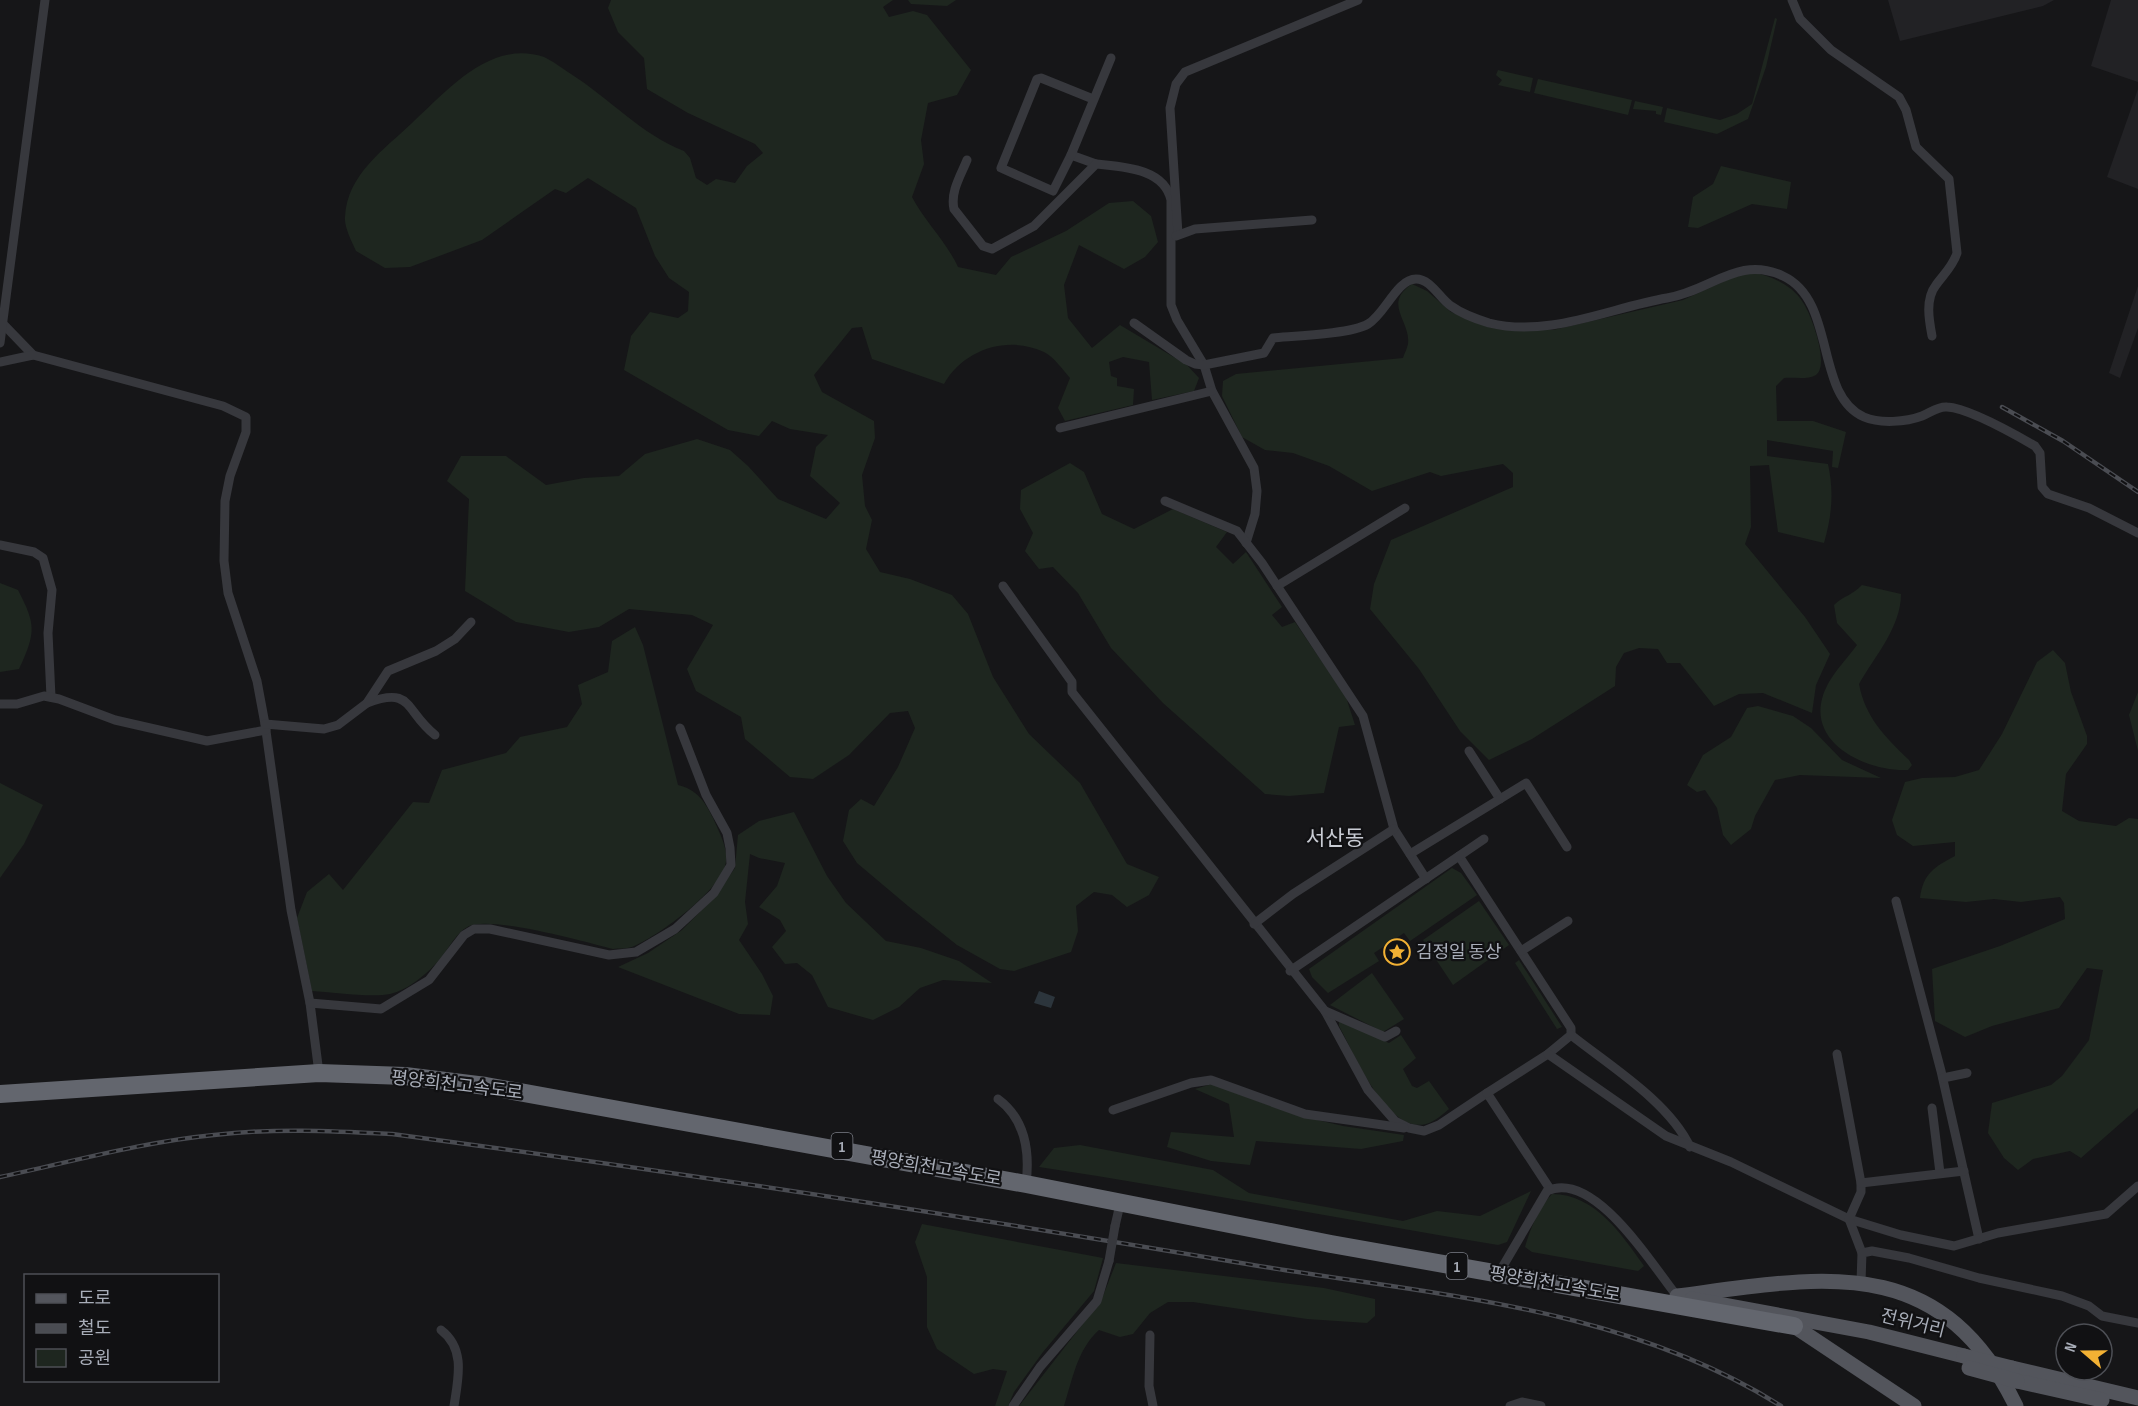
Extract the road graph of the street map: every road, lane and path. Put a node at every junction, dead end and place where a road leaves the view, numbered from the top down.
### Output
1 (45, 0) edge
2 (1358, 0) edge
3 (1792, 0) edge
4 (1111, 58) dead end
5 (1093, 99) junction
6 (1071, 155) junction
7 (968, 160) dead end
8 (1096, 164) junction
9 (1312, 220) dead end
10 (1175, 236) junction
11 (5, 276) edge
12 (1134, 323) dead end
13 (3, 324) junction
14 (1932, 336) dead end
15 (0, 343) edge
16 (33, 355) junction
17 (0, 362) edge
18 (1204, 365) junction
19 (1212, 391) junction
20 (1060, 428) dead end
21 (1165, 501) dead end
22 (1405, 508) dead end
23 (2138, 533) edge
24 (1246, 543) junction
25 (0, 545) edge
26 (1003, 586) dead end
27 (1277, 586) junction
28 (471, 622) dead end
29 (51, 697) junction
30 (367, 703) junction
31 (0, 704) edge
32 (266, 727) junction
33 (680, 728) dead end
34 (435, 735) dead end
35 (1469, 751) dead end
36 (1500, 799) junction
37 (1394, 829) junction
38 (1484, 839) dead end
39 (1567, 847) dead end
40 (1410, 854) junction
41 (1459, 856) junction
42 (1426, 879) junction
43 (1896, 901) dead end
44 (1568, 921) dead end
45 (1254, 924) junction
46 (1521, 951) junction
47 (1290, 971) junction
48 (310, 1003) junction
49 (1325, 1011) junction
50 (1396, 1031) dead end
51 (1571, 1035) junction
52 (1548, 1054) junction
53 (1837, 1054) dead end
54 (318, 1071) junction
55 (1967, 1073) dead end
56 (1943, 1078) junction
57 (0, 1089) edge
58 (1487, 1093) junction
59 (0, 1094) edge
60 (998, 1099) dead end
61 (1932, 1108) dead end
62 (1113, 1110) dead end
63 (1409, 1128) junction
64 (1690, 1147) junction
65 (1964, 1171) junction
66 (1940, 1173) junction
67 (1026, 1182) junction
68 (1861, 1183) junction
69 (2138, 1186) edge
70 (1550, 1189) junction
71 (1121, 1200) junction
72 (1849, 1219) junction
73 (1979, 1239) junction
74 (1862, 1253) junction
75 (1503, 1266) junction
76 (1861, 1282) junction
77 (1677, 1296) junction
78 (2138, 1323) edge
79 (1794, 1326) junction
80 (441, 1330) dead end
81 (1150, 1335) dead end
82 (1966, 1362) junction
83 (2015, 1374) junction
84 (2138, 1398) edge
85 (454, 1406) edge
86 (1013, 1406) edge
87 (1154, 1406) edge
88 (1510, 1406) edge
89 (1540, 1406) edge
90 (1914, 1406) edge
91 (2016, 1406) edge
92 (2131, 1406) edge

1 - 11 street
2 - 10 street
3 - 14 street
4 - 5 street
5 - 6 street
5 - 6 street
6 - 8 street
7 - 8 street
8 - 10 street
9 - 10 street
10 - 18 street
11 - 13 street
12 - 18 street
13 - 15 street
13 - 16 street
16 - 17 street
16 - 32 street
18 - 19 street
18 - 23 street
19 - 20 street
19 - 24 street
21 - 24 street
22 - 27 street
24 - 27 street
25 - 29 street
26 - 45 street
27 - 37 street
28 - 30 street
29 - 31 street
29 - 32 street
30 - 32 street
30 - 34 street
32 - 48 street
33 - 48 street
35 - 36 street
36 - 39 street
36 - 40 street
37 - 40 street
37 - 45 street
38 - 41 street
40 - 42 street
41 - 42 street
41 - 46 street
42 - 47 street
43 - 56 street
44 - 46 street
45 - 47 street
46 - 51 street
47 - 49 street
48 - 54 street
49 - 50 street
49 - 63 street
51 - 52 street
51 - 64 street
52 - 58 street
52 - 64 street
53 - 68 street
54 - 57 highway, 평양희천고속도로 / 1
54 - 59 highway, 평양희천고속도로 / 1
54 - 67 highway, 평양희천고속도로 / 1
55 - 56 street
56 - 65 street
58 - 63 street
58 - 70 street
60 - 67 street
61 - 66 street
62 - 63 street
64 - 72 street
65 - 66 street
65 - 73 street
66 - 68 street
67 - 71 highway, 평양희천고속도로 / 1
68 - 72 street
69 - 73 street
70 - 75 street
70 - 77 street
71 - 75 highway, 평양희천고속도로 / 1
71 - 79 highway, 평양희천고속도로 / 1
71 - 86 street, bridge
72 - 73 street
72 - 74 street
74 - 76 street
74 - 78 street
75 - 77 highway, 평양희천고속도로 / 1
76 - 77 main road
76 - 91 main road
77 - 82 main road, 전위거리 / 1
79 - 82 main road, 전위거리 / 1
79 - 90 main road
80 - 85 street
81 - 87 street
82 - 83 main road, 전위거리 / 1, bridge
83 - 84 main road, 전위거리 / 1
83 - 92 main road, 전위거리 / 1
88 - 89 street

